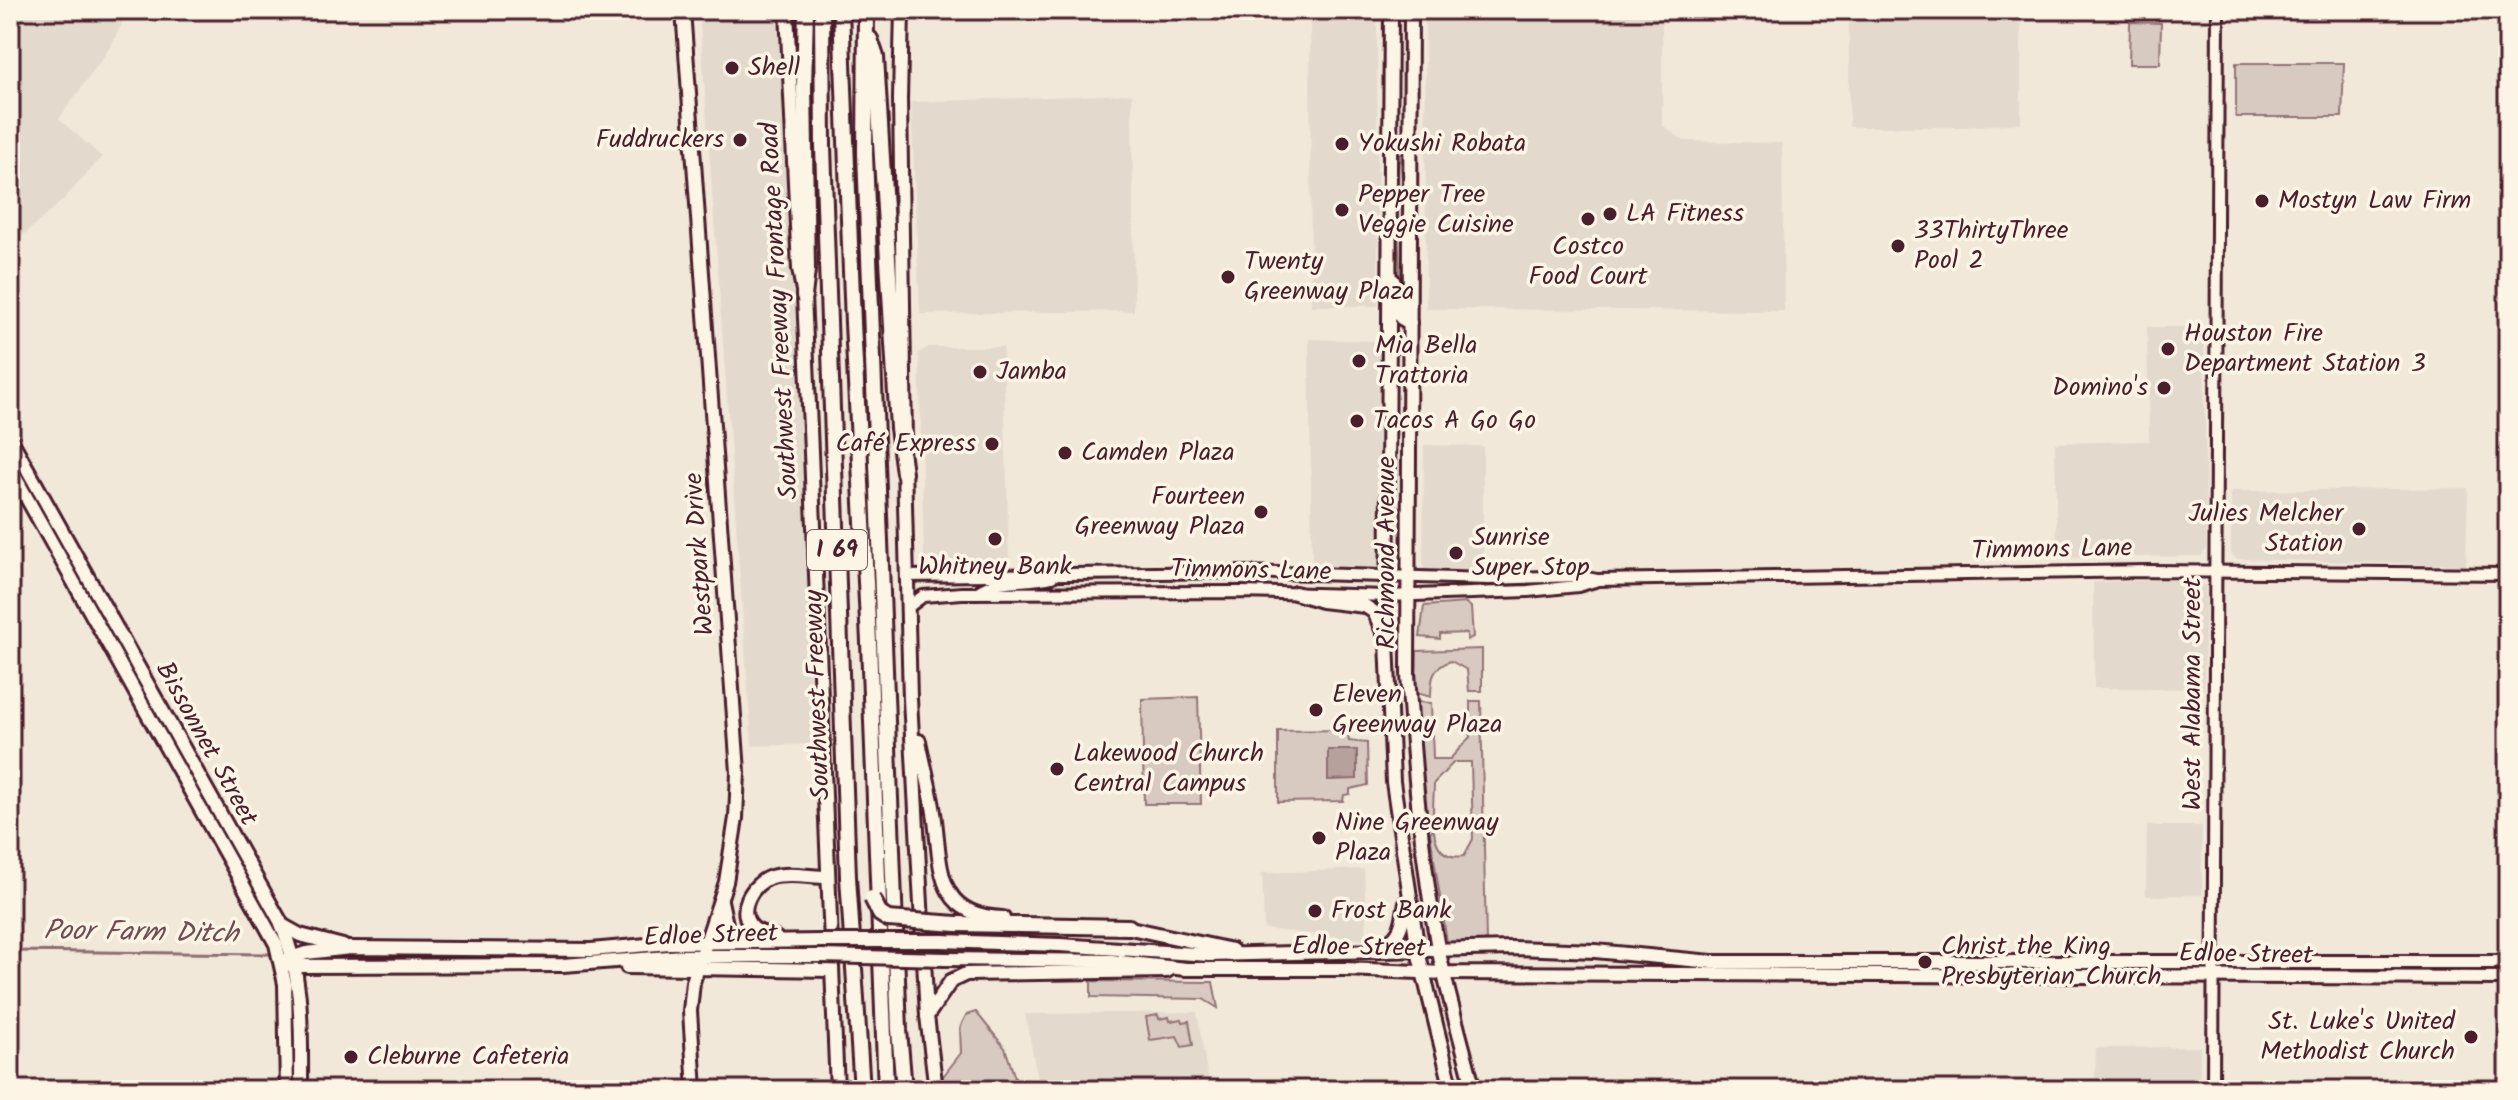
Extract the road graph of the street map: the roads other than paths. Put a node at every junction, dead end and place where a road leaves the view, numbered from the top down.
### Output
1 (683, 10) edge
2 (787, 10) edge
3 (806, 10) edge
4 (822, 10) edge
5 (841, 10) edge
6 (866, 10) edge
7 (902, 10) edge
8 (1391, 10) edge
9 (1411, 10) edge
10 (2218, 10) edge
11 (866, 27) junction
12 (1411, 124) junction
13 (1390, 125) junction
14 (1389, 269) junction
15 (804, 296) junction
16 (1389, 317) junction
17 (853, 323) junction
18 (1410, 323) junction
19 (1409, 375) junction
20 (10, 438) edge
21 (10, 468) edge
22 (904, 473) junction
23 (2216, 570) junction
24 (1069, 573) junction
25 (2508, 574) edge
26 (906, 576) junction
27 (1387, 577) junction
28 (1408, 578) junction
29 (1527, 578) junction
30 (1597, 580) junction
31 (92, 585) junction
32 (1528, 591) junction
33 (80, 592) junction
34 (976, 593) junction
35 (1295, 593) junction
36 (1387, 596) junction
37 (1408, 596) junction
38 (907, 608) junction
39 (1387, 641) junction
40 (910, 699) junction
41 (1414, 777) junction
42 (201, 780) junction
43 (1393, 782) junction
44 (189, 787) junction
45 (828, 877) junction
46 (1408, 887) junction
47 (872, 898) junction
48 (720, 899) junction
49 (282, 925) junction
50 (1129, 927) junction
51 (785, 940) junction
52 (743, 941) junction
53 (874, 941) junction
54 (706, 942) junction
55 (350, 948) junction
56 (493, 949) junction
57 (1439, 949) junction
58 (1374, 950) junction
59 (1418, 951) junction
60 (1610, 953) junction
61 (1307, 954) junction
62 (1258, 955) junction
63 (874, 957) junction
64 (291, 962) junction
65 (700, 962) junction
66 (2080, 962) junction
67 (2214, 962) junction
68 (2508, 962) edge
69 (2337, 963) junction
70 (493, 965) junction
71 (1307, 968) junction
72 (1711, 968) junction
73 (1186, 969) junction
74 (1827, 969) junction
75 (830, 970) junction
76 (1423, 971) junction
77 (1445, 973) junction
78 (1610, 973) junction
79 (2079, 976) junction
80 (2214, 977) junction
81 (2337, 978) junction
82 (2508, 978) edge
83 (927, 1016) junction
84 (882, 1088) edge
85 (287, 1090) edge
86 (301, 1090) edge
87 (695, 1090) edge
88 (837, 1090) edge
89 (862, 1090) edge
90 (904, 1090) edge
91 (936, 1090) edge
92 (1452, 1090) edge
93 (1474, 1090) edge
94 (2213, 1090) edge

1 - 48 main road, Westpark Drive
2 - 15 main road, Southwest Freeway Frontage Road
3 - 15 highway
4 - 89 highway, Southwest Freeway / I 69
5 - 17 highway
6 - 11 highway, I 69
7 - 22 main road
8 - 13 main road, Richmond Avenue
9 - 12 main road, Richmond Avenue
10 - 23 street, West Alabama Street
11 - 22 highway
11 - 90 highway, I 69
12 - 13 main road
12 - 18 main road, Richmond Avenue
13 - 14 main road, Richmond Avenue
14 - 16 main road, Richmond Avenue
14 - 18 main road
15 - 45 main road, Southwest Freeway Frontage Road
16 - 19 main road
16 - 27 main road, Richmond Avenue
17 - 47 highway
17 - 84 highway
18 - 19 main road, Richmond Avenue
19 - 28 main road, Richmond Avenue
20 - 31 main road, Bissonnet Street
21 - 33 main road, Bissonnet Street
22 - 26 main road
23 - 25 street, Timmons Lane
23 - 30 street, Timmons Lane
23 - 67 street, West Alabama Street
24 - 26 street, Timmons Lane
24 - 27 street, Timmons Lane
24 - 34 street
26 - 38 main road
27 - 28 street, Timmons Lane
27 - 36 main road, Richmond Avenue
28 - 29 street, Timmons Lane
28 - 37 main road, Richmond Avenue
29 - 30 street, Timmons Lane
29 - 32 street
30 - 32 street, Timmons Lane
31 - 33 main road
31 - 42 main road, Bissonnet Street
32 - 37 street, Timmons Lane
33 - 44 main road, Bissonnet Street
34 - 35 street, Timmons Lane
34 - 38 street, Timmons Lane
35 - 36 street, Timmons Lane
35 - 39 main road
36 - 37 street, Timmons Lane
36 - 39 main road, Richmond Avenue
37 - 41 main road, Richmond Avenue
38 - 40 main road
39 - 43 main road, Richmond Avenue
40 - 50 main road
40 - 83 main road
41 - 43 main road
41 - 57 main road, Richmond Avenue
42 - 44 main road
42 - 49 main road, Bissonnet Street
43 - 46 main road, Richmond Avenue
44 - 64 main road, Bissonnet Street
45 - 51 main road
45 - 75 main road, Southwest Freeway Frontage Road
46 - 58 main road
46 - 59 main road, Richmond Avenue
47 - 50 highway, bridge
47 - 53 highway, bridge
48 - 52 main road
48 - 54 main road, Westpark Drive
49 - 55 main road, Edloe Street
49 - 64 main road, Bissonnet Street
50 - 62 main road
51 - 52 main road, Edloe Street
51 - 53 main road, Edloe Street, bridge
52 - 54 main road, Edloe Street
53 - 62 main road, Edloe Street, bridge
53 - 63 highway, bridge
54 - 56 main road, Edloe Street
54 - 65 main road, Westpark Drive
55 - 56 main road, Edloe Street
55 - 64 main road, Edloe Street
56 - 70 main road
57 - 59 main road, Edloe Street
57 - 60 main road, Edloe Street
57 - 77 main road, Richmond Avenue
58 - 59 main road, Edloe Street
58 - 61 main road, Edloe Street
59 - 76 main road, Richmond Avenue
60 - 72 main road, Edloe Street
60 - 78 main road
61 - 62 main road, Edloe Street
61 - 71 main road
63 - 65 main road, Edloe Street, bridge
63 - 73 main road, Edloe Street, bridge
63 - 84 highway
64 - 70 main road
64 - 85 main road, Bissonnet Street
64 - 86 main road, Bissonnet Street
65 - 70 main road
65 - 75 main road
65 - 87 main road, Westpark Drive
66 - 67 main road, Edloe Street
66 - 74 main road, Edloe Street
66 - 79 main road
67 - 69 main road, Edloe Street
67 - 80 street, West Alabama Street
68 - 69 main road, Edloe Street
69 - 81 main road
71 - 73 main road, Edloe Street
71 - 76 main road, Edloe Street
72 - 74 main road, Edloe Street
72 - 78 main road, Edloe Street
73 - 83 main road
74 - 79 main road, Edloe Street
75 - 88 main road, Southwest Freeway Frontage Road
76 - 77 main road, Edloe Street
76 - 92 main road, Richmond Avenue
77 - 78 main road, Edloe Street
77 - 93 main road, Richmond Avenue
79 - 80 main road, Edloe Street
80 - 81 main road, Edloe Street
80 - 94 street, West Alabama Street
81 - 82 main road, Edloe Street
83 - 91 main road

